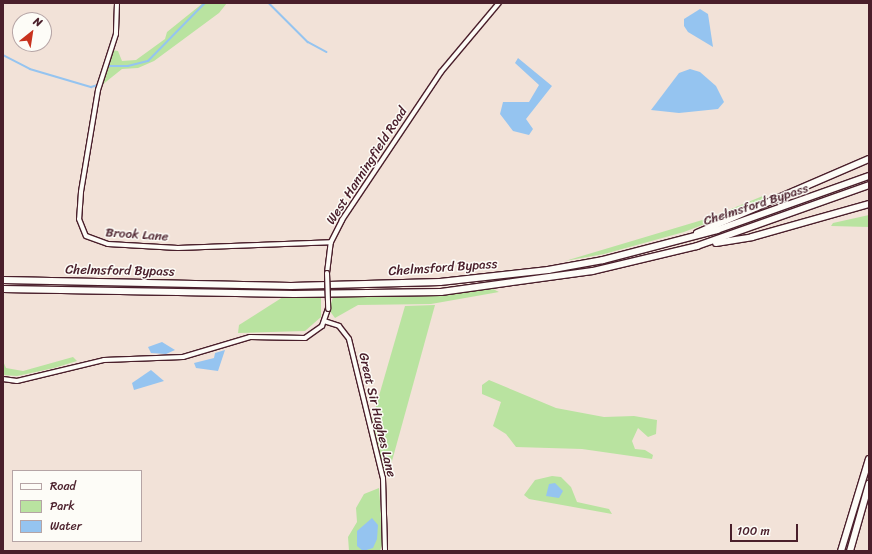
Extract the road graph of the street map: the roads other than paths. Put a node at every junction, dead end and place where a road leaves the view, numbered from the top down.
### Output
1 (117, 3) edge
2 (499, 3) edge
3 (869, 158) edge
4 (869, 176) edge
5 (869, 185) edge
6 (869, 205) edge
7 (681, 240) junction
8 (331, 242) junction
9 (697, 246) junction
10 (3, 280) edge
11 (3, 289) edge
12 (324, 321) junction
13 (3, 379) edge
14 (869, 459) edge
15 (869, 484) edge
16 (385, 551) edge
17 (841, 551) edge
18 (850, 551) edge

1 - 8 street, Brook Lane
2 - 8 street, West Hanningfield Road
3 - 7 highway
4 - 7 highway, Chelmsford Bypass
5 - 9 highway, Chelmsford Bypass
6 - 9 highway
7 - 10 highway, Chelmsford Bypass
8 - 12 street, West Hanningfield Road, bridge
9 - 11 highway, Chelmsford Bypass
12 - 13 street, West Hanningfield Road
12 - 16 street, Great Sir Hughes Lane
14 - 17 highway
15 - 18 highway

